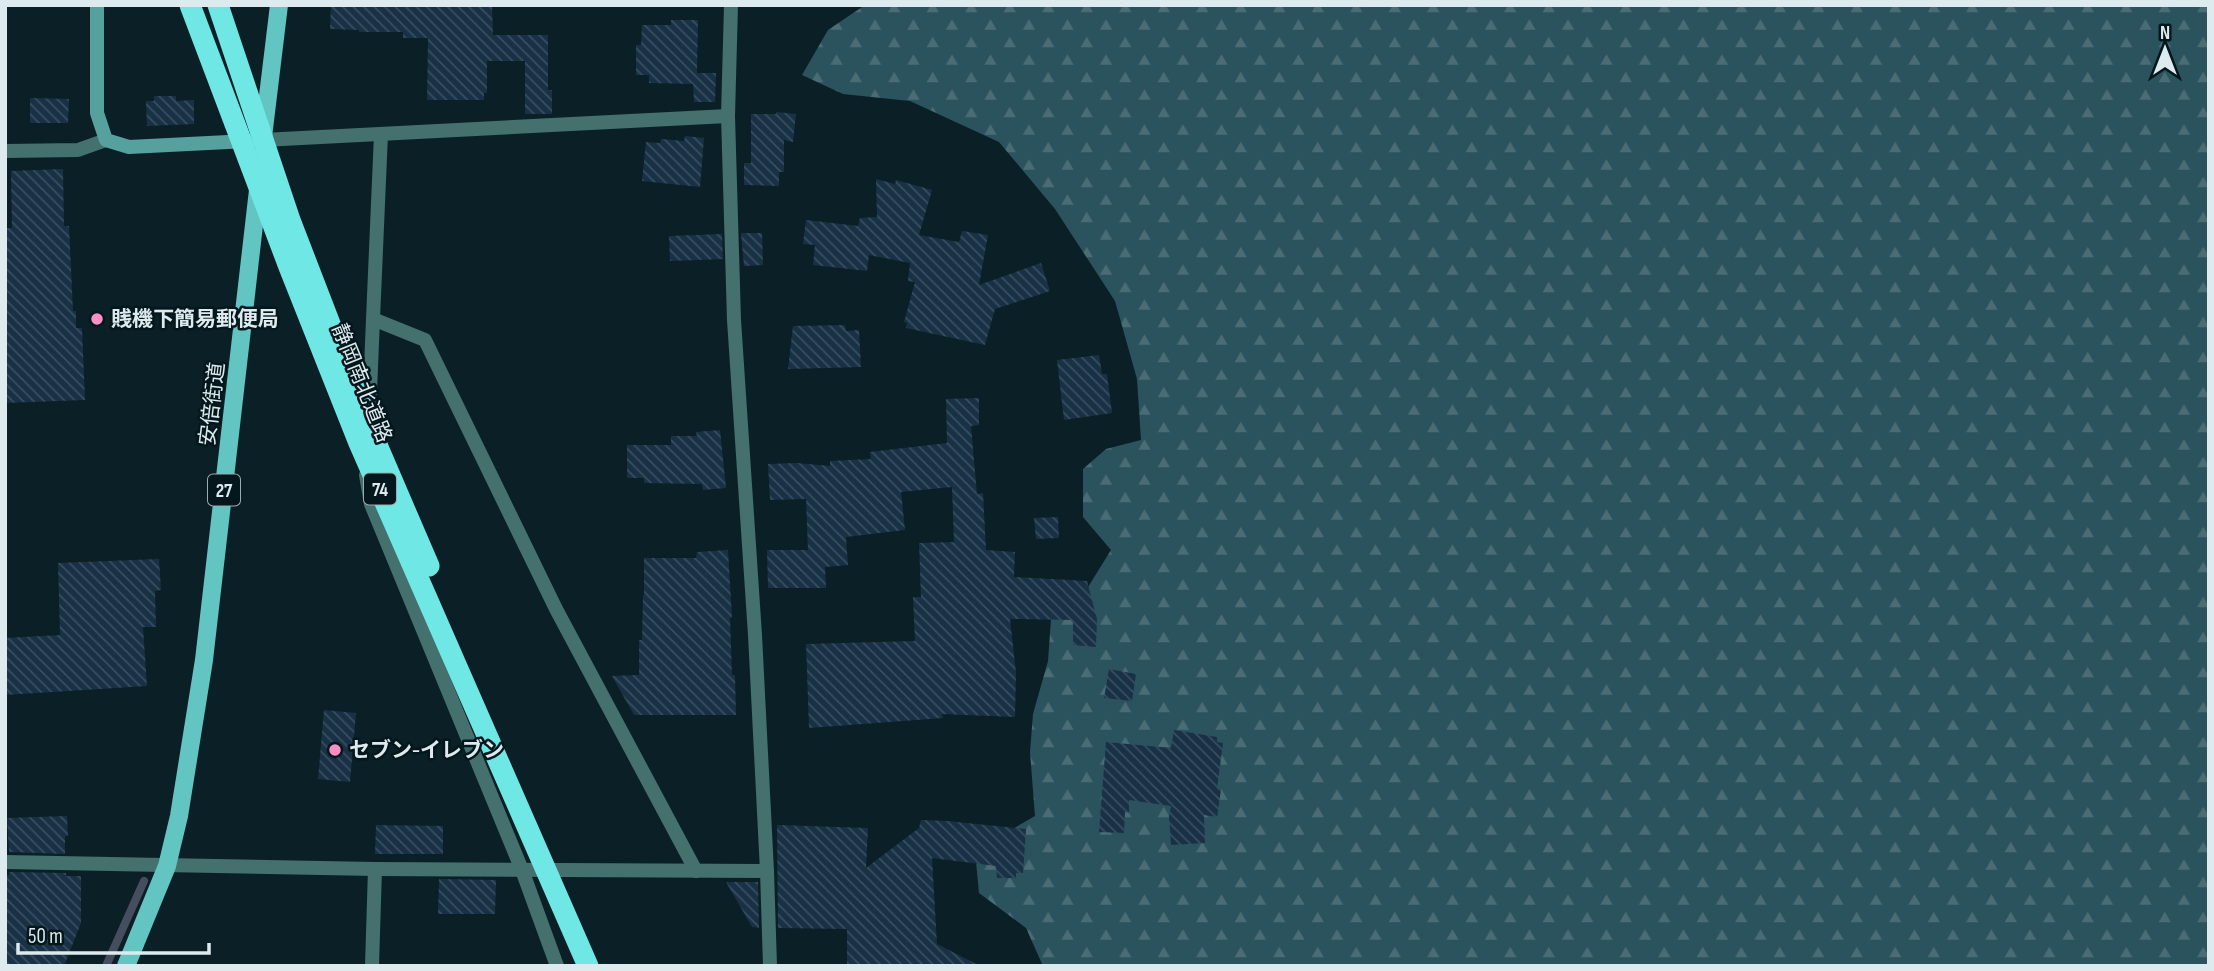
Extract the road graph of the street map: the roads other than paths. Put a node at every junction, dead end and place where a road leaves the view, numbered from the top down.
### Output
1 (97, 5) edge
2 (190, 5) edge
3 (218, 5) edge
4 (279, 5) edge
5 (731, 5) edge
6 (728, 116) junction
7 (381, 134) junction
8 (106, 140) junction
9 (263, 140) junction
10 (5, 151) edge
11 (373, 319) junction
12 (5, 862) edge
13 (167, 866) junction
14 (375, 869) junction
15 (522, 870) junction
16 (696, 871) junction
17 (766, 872) junction
18 (126, 966) edge
19 (372, 966) edge
20 (557, 966) edge
21 (587, 966) edge
22 (603, 966) edge
23 (770, 966) edge

1 - 8 street
2 - 21 highway, 静岡南北道路 / 74, bridge
3 - 22 highway, 静岡南北道路 / 74, bridge
4 - 9 main road, 安倍街道 / 27
5 - 6 street
6 - 7 street
6 - 17 street
7 - 9 street
7 - 11 street
8 - 9 street
8 - 10 street
9 - 13 main road, 安倍街道 / 27
11 - 15 street
11 - 16 street
12 - 13 street
13 - 14 street
13 - 18 main road, 安倍街道 / 27
14 - 15 street
14 - 19 street
15 - 16 street
15 - 20 street
16 - 17 street
17 - 23 street

